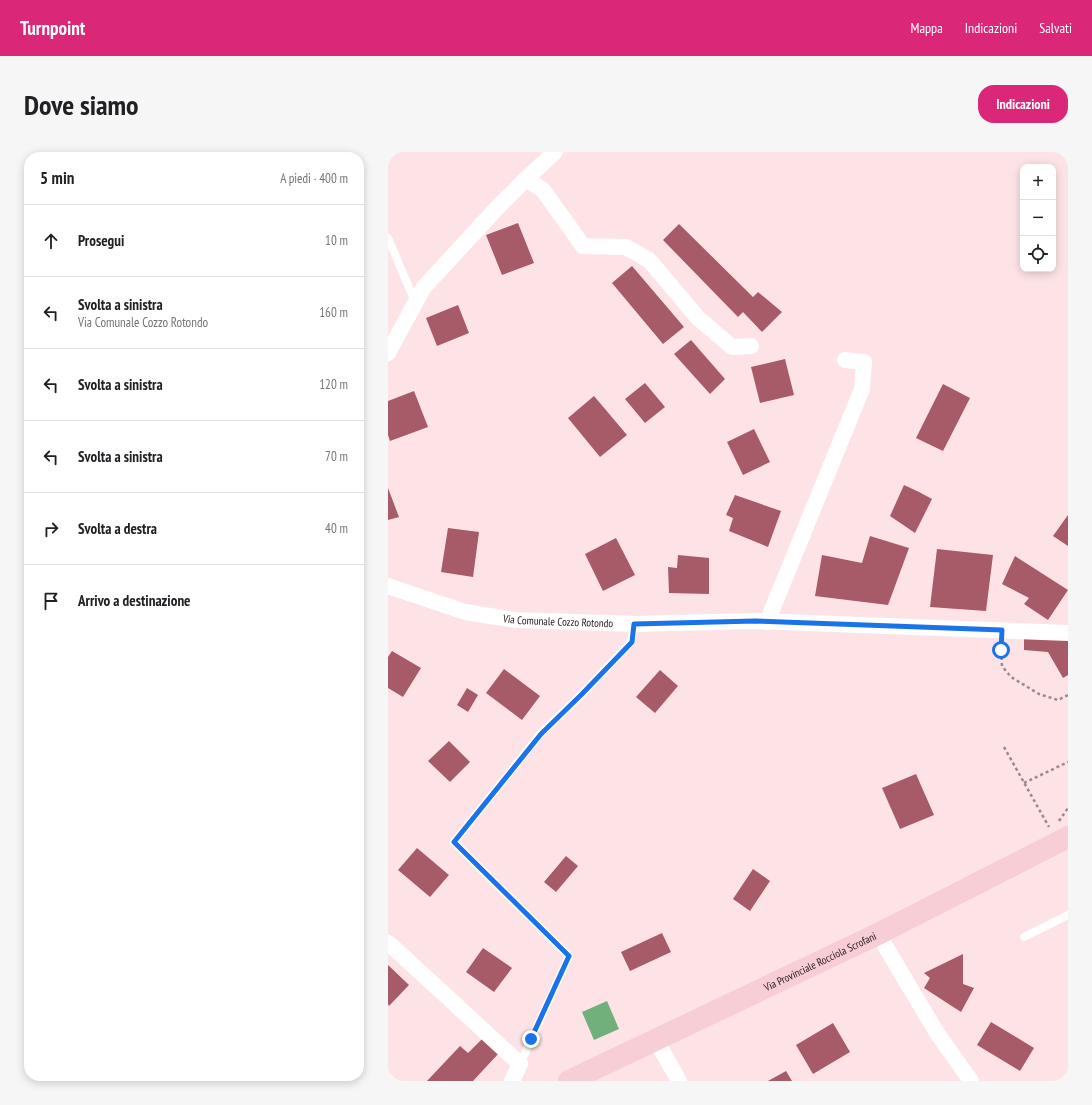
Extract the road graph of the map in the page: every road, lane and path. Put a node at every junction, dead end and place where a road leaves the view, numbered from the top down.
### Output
1 (555, 152) edge
2 (526, 179) junction
3 (388, 238) edge
4 (415, 302) junction
5 (751, 346) dead end
6 (388, 353) edge
7 (845, 360) dead end
8 (388, 586) edge
9 (768, 622) junction
10 (634, 624) junction
11 (1066, 628) edge
12 (1002, 630) junction
13 (1068, 695) edge
14 (1004, 747) dead end
15 (1068, 762) edge
16 (1024, 783) junction
17 (1068, 808) edge
18 (1058, 831) edge
19 (1068, 915) edge
20 (878, 934) junction
21 (1024, 937) dead end
22 (388, 943) edge
23 (656, 1040) junction
24 (520, 1064) junction
25 (512, 1081) edge
26 (569, 1081) edge
27 (680, 1081) edge
28 (971, 1081) edge

1 - 2 street
2 - 4 street
2 - 5 street
3 - 4 lane
4 - 6 street
7 - 9 street
8 - 10 street, Via Comunale Cozzo Rotondo
9 - 10 street, Via Comunale Cozzo Rotondo
9 - 12 street, Via Comunale Cozzo Rotondo
10 - 24 lane
11 - 12 street, Via Comunale Cozzo Rotondo
12 - 13 path
14 - 16 path
15 - 16 path
16 - 18 path
17 - 18 path
18 - 20 street, Via Provinciale Rocciola Scrofani
19 - 21 lane
20 - 23 street, Via Provinciale Rocciola Scrofani
20 - 28 street
22 - 24 street
23 - 26 street, Via Provinciale Rocciola Scrofani
23 - 27 street
24 - 25 street

